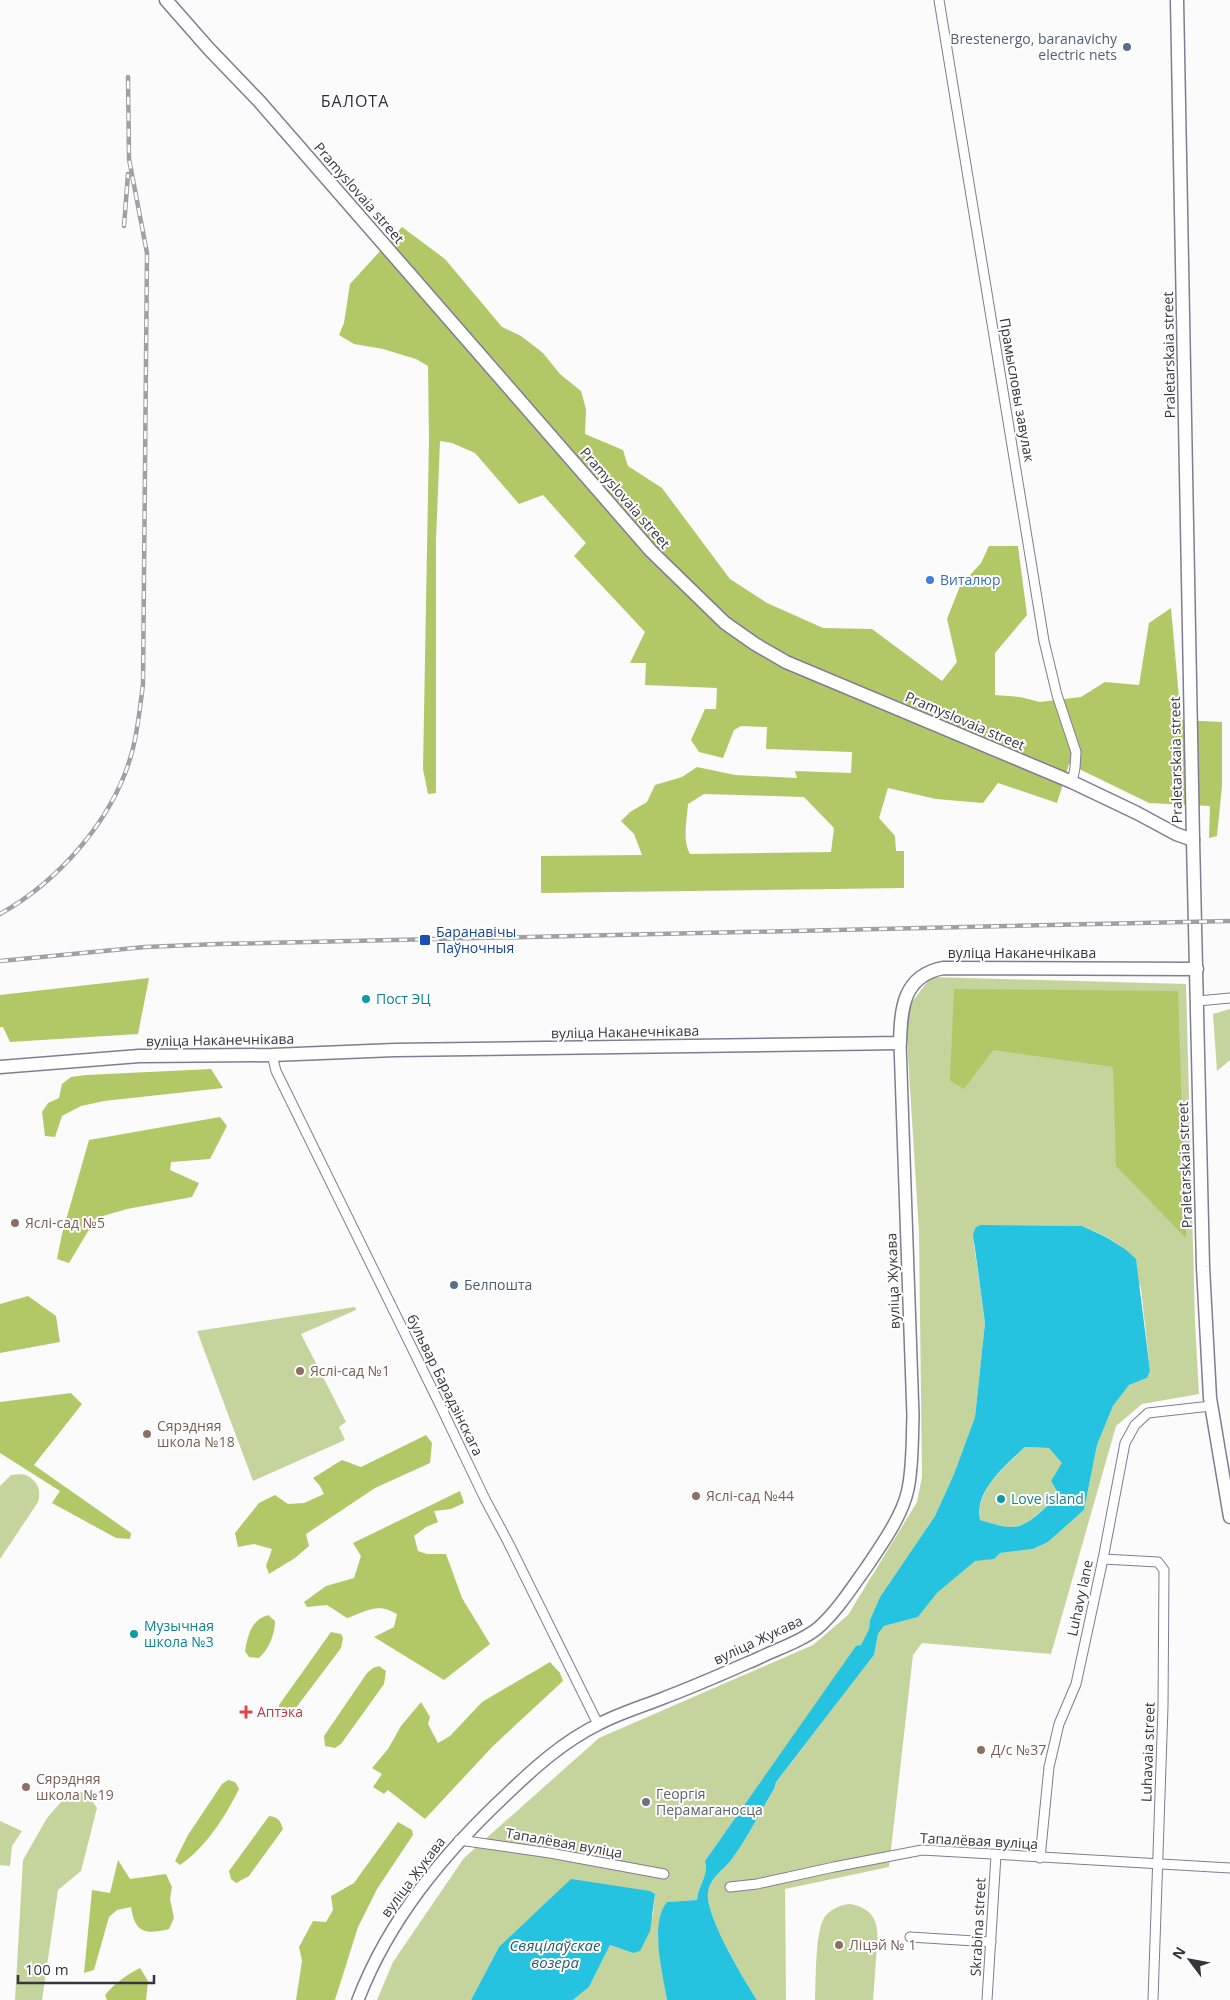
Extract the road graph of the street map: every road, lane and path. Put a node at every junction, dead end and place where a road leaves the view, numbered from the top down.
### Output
1 (166, 0) edge
2 (939, 0) edge
3 (1177, 0) edge
4 (1072, 782) junction
5 (1193, 840) junction
6 (1197, 969) junction
7 (1230, 998) edge
8 (1198, 1001) junction
9 (900, 1043) junction
10 (272, 1055) junction
11 (0, 1068) edge
12 (1211, 1406) junction
13 (1230, 1517) edge
14 (1103, 1559) junction
15 (598, 1724) junction
16 (460, 1840) junction
17 (996, 1855) junction
18 (1040, 1858) junction
19 (1158, 1864) junction
20 (1230, 1868) edge
21 (664, 1874) dead end
22 (730, 1887) dead end
23 (910, 1937) dead end
24 (990, 1942) junction
25 (358, 2000) edge
26 (987, 2000) edge
27 (1153, 2000) edge

1 - 4 main road, Pramyslovaia street
2 - 4 street, Прамысловы завулак
3 - 5 main road, Praletarskaia street
4 - 5 main road, Pramyslovaia street
5 - 6 main road, Praletarskaia street
6 - 8 main road, Praletarskaia street
6 - 9 main road, вуліца Наканечнікава
7 - 8 street
8 - 12 main road, Praletarskaia street
9 - 10 main road, вуліца Наканечнікава
9 - 15 street, вуліца Жукава
10 - 11 main road, вуліца Наканечнікава
10 - 15 street, бульвар Барадзінскага
12 - 13 main road, Praletarskaia street
12 - 14 street, Luhavy lane
14 - 18 street, Luhavy lane
14 - 19 street, Luhavaia street
15 - 16 street, вуліца Жукава
16 - 21 street, Тапалёвая вуліца
16 - 25 street, вуліца Жукава
17 - 18 street, Тапалёвая вуліца
17 - 22 street, Тапалёвая вуліца
17 - 24 street, Skrabina street
18 - 19 street, Тапалёвая вуліца
19 - 20 street, Тапалёвая вуліца
19 - 27 street, Luhavaia street
23 - 24 street
24 - 26 street, Skrabina street

